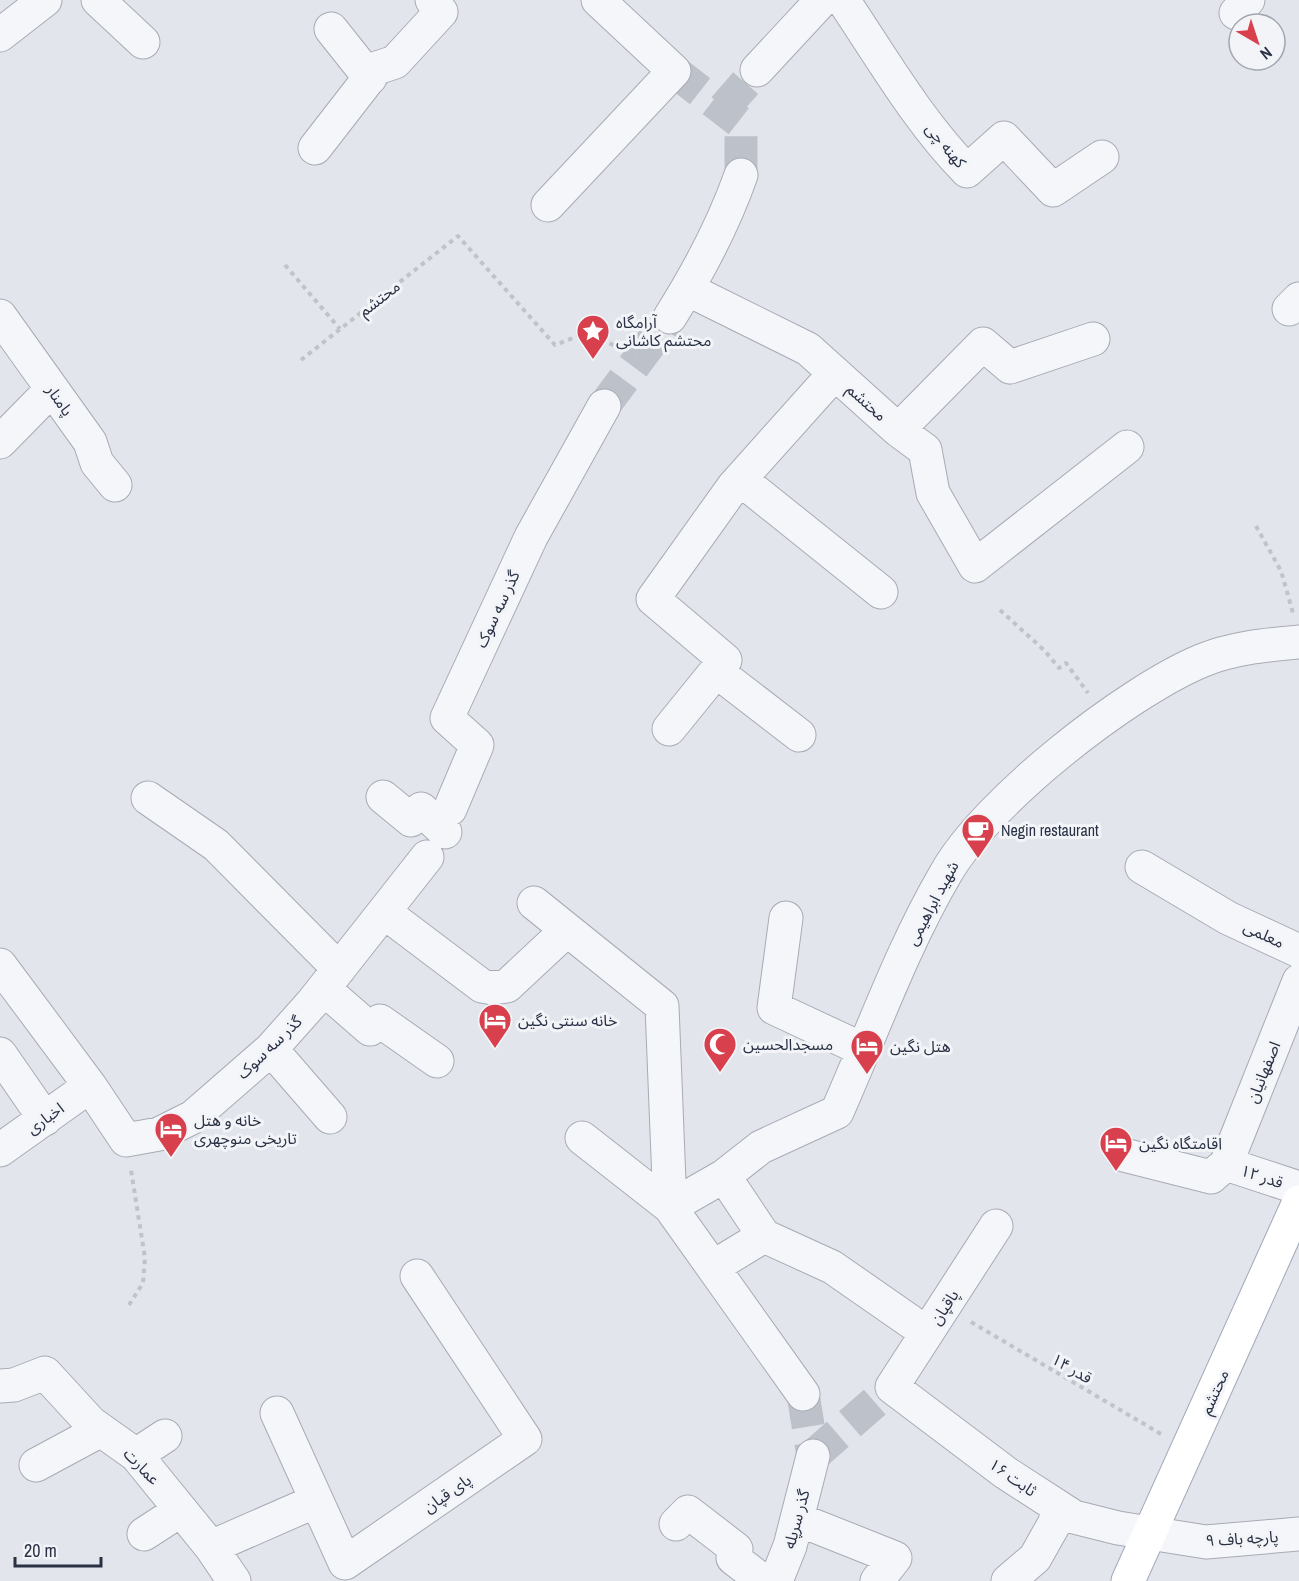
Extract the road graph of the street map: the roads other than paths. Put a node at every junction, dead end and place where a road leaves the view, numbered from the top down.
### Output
1 (45, 0) edge
2 (98, 0) edge
3 (432, 0) edge
4 (598, 0) edge
5 (822, 0) edge
6 (843, 0) edge
7 (2, 28) edge
8 (331, 29) dead end
9 (143, 42) dead end
10 (757, 70) tunnel mouth
11 (370, 78) junction
12 (315, 148) dead end
13 (1102, 157) dead end
14 (741, 175) tunnel mouth
15 (548, 205) dead end
16 (687, 289) junction
17 (0, 316) edge
18 (670, 317) tunnel mouth
19 (1093, 339) dead end
20 (835, 373) junction
21 (52, 389) junction
22 (604, 406) tunnel mouth
23 (898, 430) junction
24 (0, 442) edge
25 (1127, 447) dead end
26 (740, 479) junction
27 (115, 486) dead end
28 (881, 592) dead end
29 (1298, 632) edge
30 (716, 671) junction
31 (669, 729) dead end
32 (799, 735) dead end
33 (383, 797) dead end
34 (148, 798) dead end
35 (440, 833) junction
36 (1142, 867) dead end
37 (534, 903) dead end
38 (384, 912) junction
39 (786, 918) dead end
40 (567, 930) junction
41 (1299, 951) edge
42 (0, 965) edge
43 (331, 979) junction
44 (1299, 981) edge
45 (272, 1049) junction
46 (864, 1050) junction
47 (0, 1054) edge
48 (437, 1061) dead end
49 (90, 1086) junction
50 (330, 1117) dead end
51 (45, 1119) junction
52 (582, 1138) dead end
53 (0, 1150) edge
54 (1124, 1155) dead end
55 (1226, 1164) junction
56 (724, 1176) junction
57 (1299, 1188) edge
58 (1299, 1202) edge
59 (670, 1207) junction
60 (996, 1226) dead end
61 (764, 1236) junction
62 (713, 1267) junction
63 (417, 1276) dead end
64 (936, 1320) junction
65 (0, 1386) edge
66 (892, 1388) joint
67 (804, 1394) tunnel mouth
68 (277, 1413) dead end
69 (100, 1430) junction
70 (165, 1436) dead end
71 (136, 1455) junction
72 (813, 1456) dead end
73 (36, 1465) dead end
74 (316, 1500) junction
75 (181, 1510) junction
76 (1062, 1510) junction
77 (797, 1519) junction
78 (676, 1524) dead end
79 (1150, 1533) junction
80 (144, 1534) dead end
81 (1299, 1534) edge
82 (211, 1547) junction
83 (1133, 1578) edge
84 (234, 1581) edge
85 (763, 1581) edge
86 (776, 1581) edge
87 (877, 1581) edge
88 (1008, 1581) edge

1 - 7 street
2 - 9 street
3 - 11 street
4 - 15 street
5 - 10 street
6 - 13 street, کهنه چی
8 - 11 street
11 - 12 street
14 - 16 street
16 - 18 street
16 - 20 street, محتشم
17 - 21 street, پامنار
19 - 23 street, محتشم
20 - 23 street, محتشم
20 - 26 street
21 - 24 street
21 - 27 street, پامنار
22 - 35 street, گذر سه سوک
23 - 25 street
26 - 28 street
26 - 30 street
29 - 46 street, شهید ابراهیمی
30 - 31 street
30 - 32 street
33 - 35 street
34 - 43 street
35 - 38 street, گذر سه سوک
36 - 41 street, معلمی
37 - 40 street
38 - 40 street
38 - 43 street, گذر سه سوک
39 - 46 street
40 - 59 street
42 - 49 street
43 - 45 street, گذر سه سوک
43 - 48 street
44 - 55 street, اصفهانیان
45 - 49 street, گذر سه سوک
45 - 50 street
46 - 56 street, شهید ابراهیمی
47 - 51 street
49 - 51 street, اخباری
51 - 53 street, اخباری
52 - 59 street
54 - 55 street, قدر ۱۲
55 - 57 street, قدر ۱۲
56 - 59 street, شهید ابراهیمی
56 - 61 street
58 - 79 main road, محتشم
59 - 62 street
60 - 64 street, پاقپان
61 - 62 street
61 - 64 street
62 - 67 street
63 - 74 street, پای قپان
64 - 66 street, پاقپان
65 - 69 street, عمارت
66 - 76 street, ثابت ۱۶
68 - 74 street, پای قپان
69 - 71 street, عمارت
69 - 73 street
70 - 71 street
71 - 75 street, عمارت
72 - 77 street, گذر سرپله
74 - 82 street
75 - 80 street
75 - 82 street, عمارت
76 - 79 street, ثابت ۱۶
76 - 88 street
77 - 86 street, گذر سرپله
77 - 87 street
78 - 85 street
79 - 81 street, پارچه باف ۹
79 - 83 main road, محتشم
82 - 84 street, عمارت

